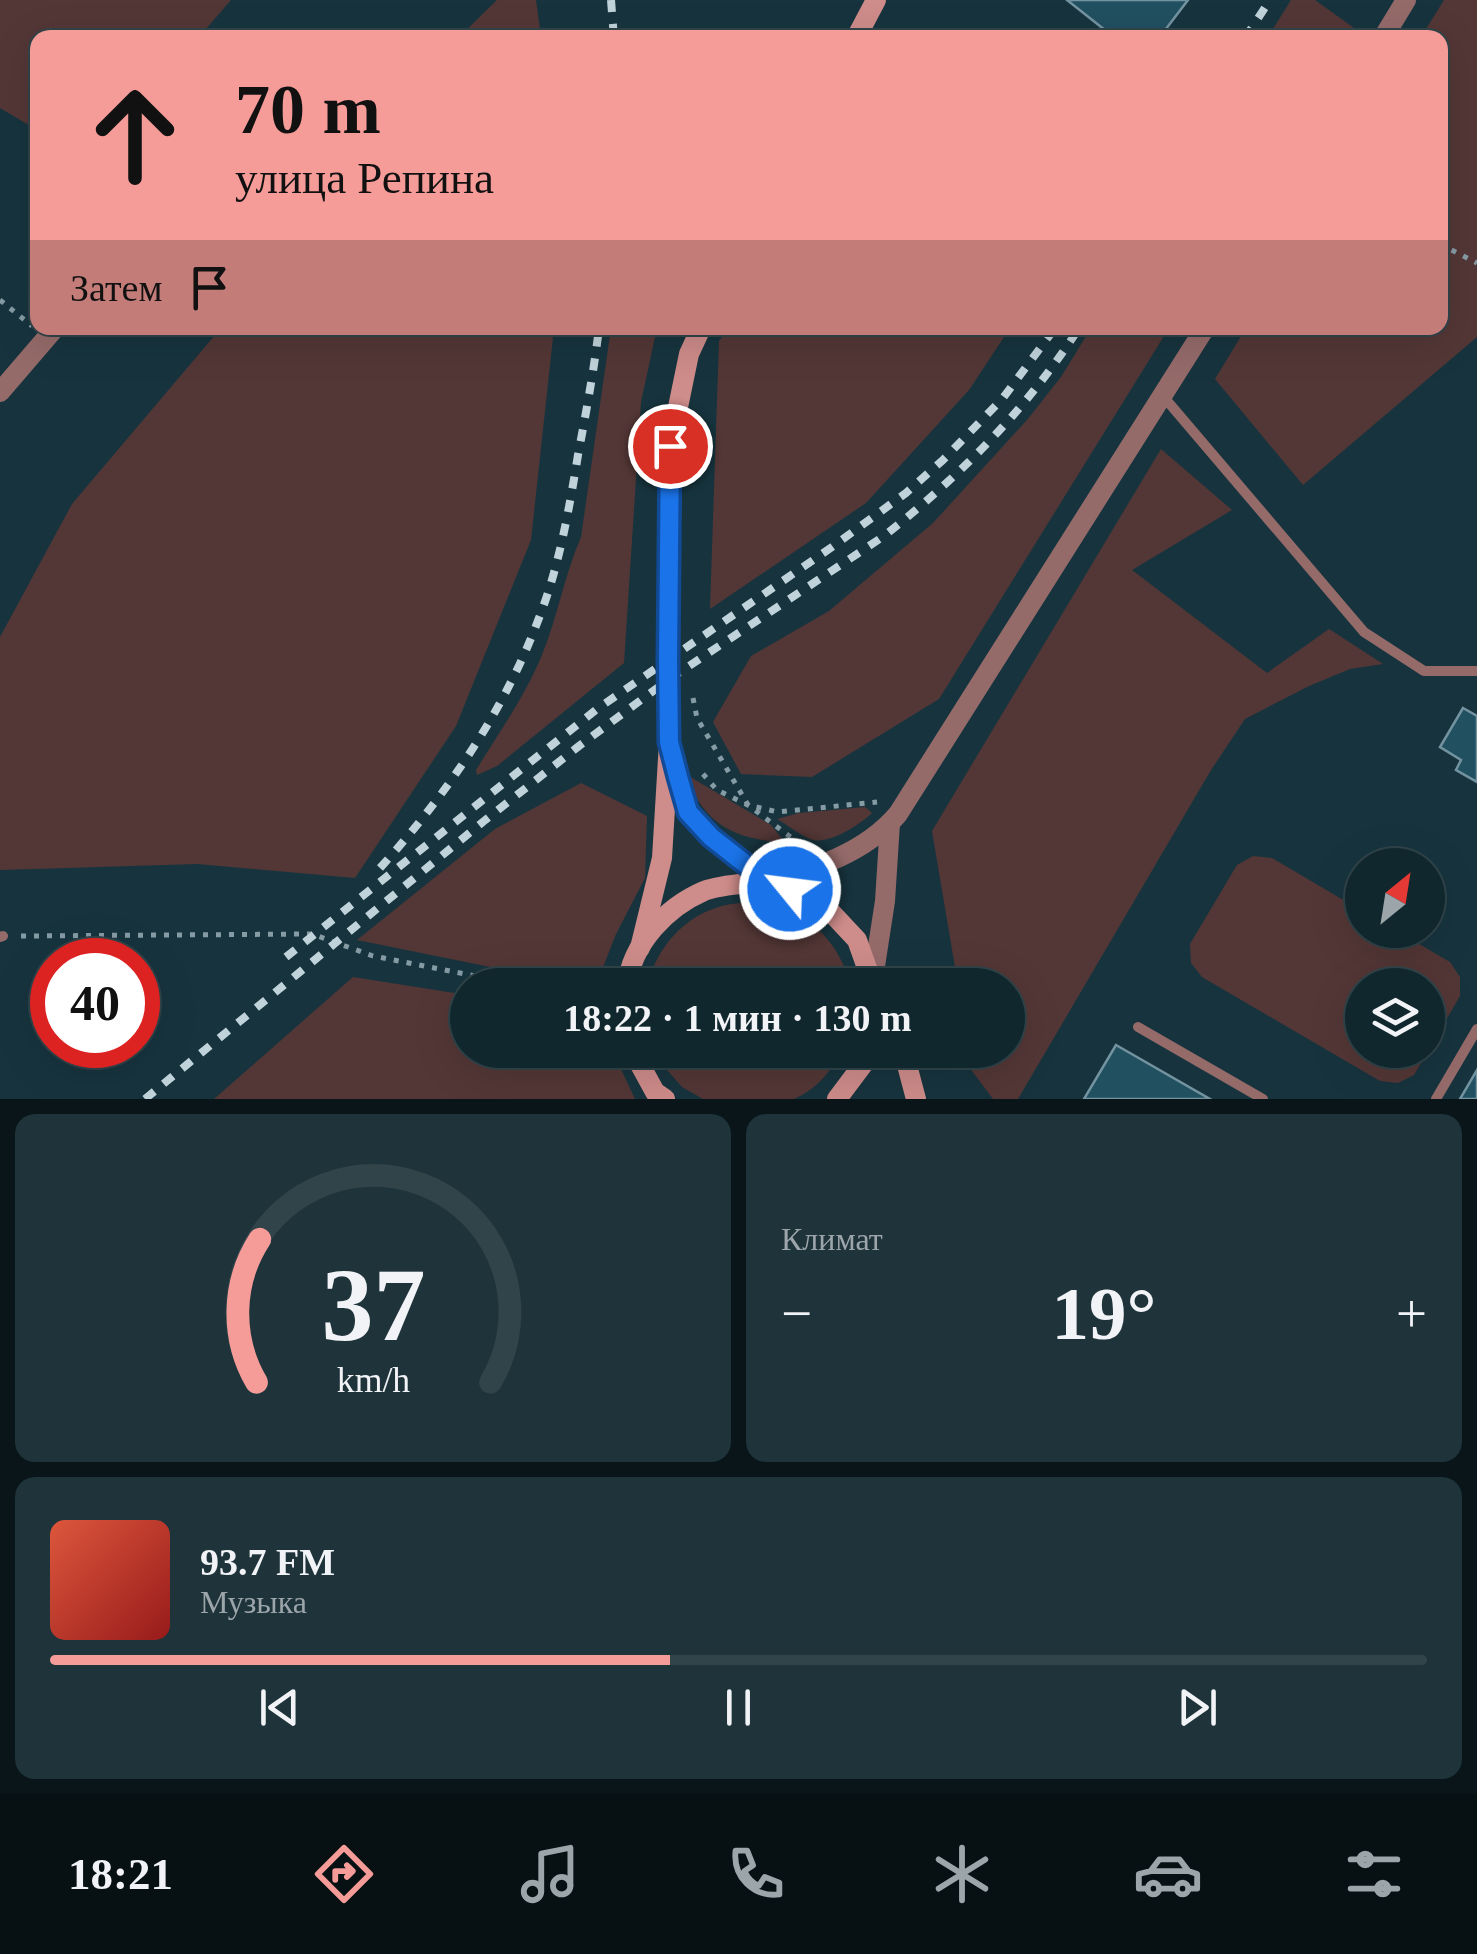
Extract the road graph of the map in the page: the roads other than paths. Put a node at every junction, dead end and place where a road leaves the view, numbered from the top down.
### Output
1 (876, 0) edge
2 (1406, 0) edge
3 (860, 30) edge
4 (1388, 30) edge
5 (48, 335) edge
6 (698, 335) edge
7 (1201, 335) edge
8 (0, 392) edge
9 (1163, 396) junction
10 (1477, 671) edge
11 (669, 742) junction
12 (890, 822) junction
13 (767, 881) junction
14 (640, 948) junction
15 (631, 968) edge
16 (868, 968) edge
17 (876, 968) edge
18 (1138, 1027) dead end
19 (1477, 1029) edge
20 (643, 1068) edge
21 (860, 1068) edge
22 (908, 1068) edge
23 (660, 1097) edge
24 (838, 1099) edge
25 (916, 1099) edge
26 (1263, 1099) edge
27 (1436, 1099) edge

1 - 3 street
2 - 4 street
5 - 8 street
6 - 11 street
7 - 9 street
9 - 10 lane
9 - 12 street
11 - 13 street
11 - 14 street
12 - 13 street
12 - 17 street
13 - 14 street
13 - 16 street
14 - 15 street
18 - 26 lane
19 - 27 lane
20 - 23 street
21 - 24 street
22 - 25 street

